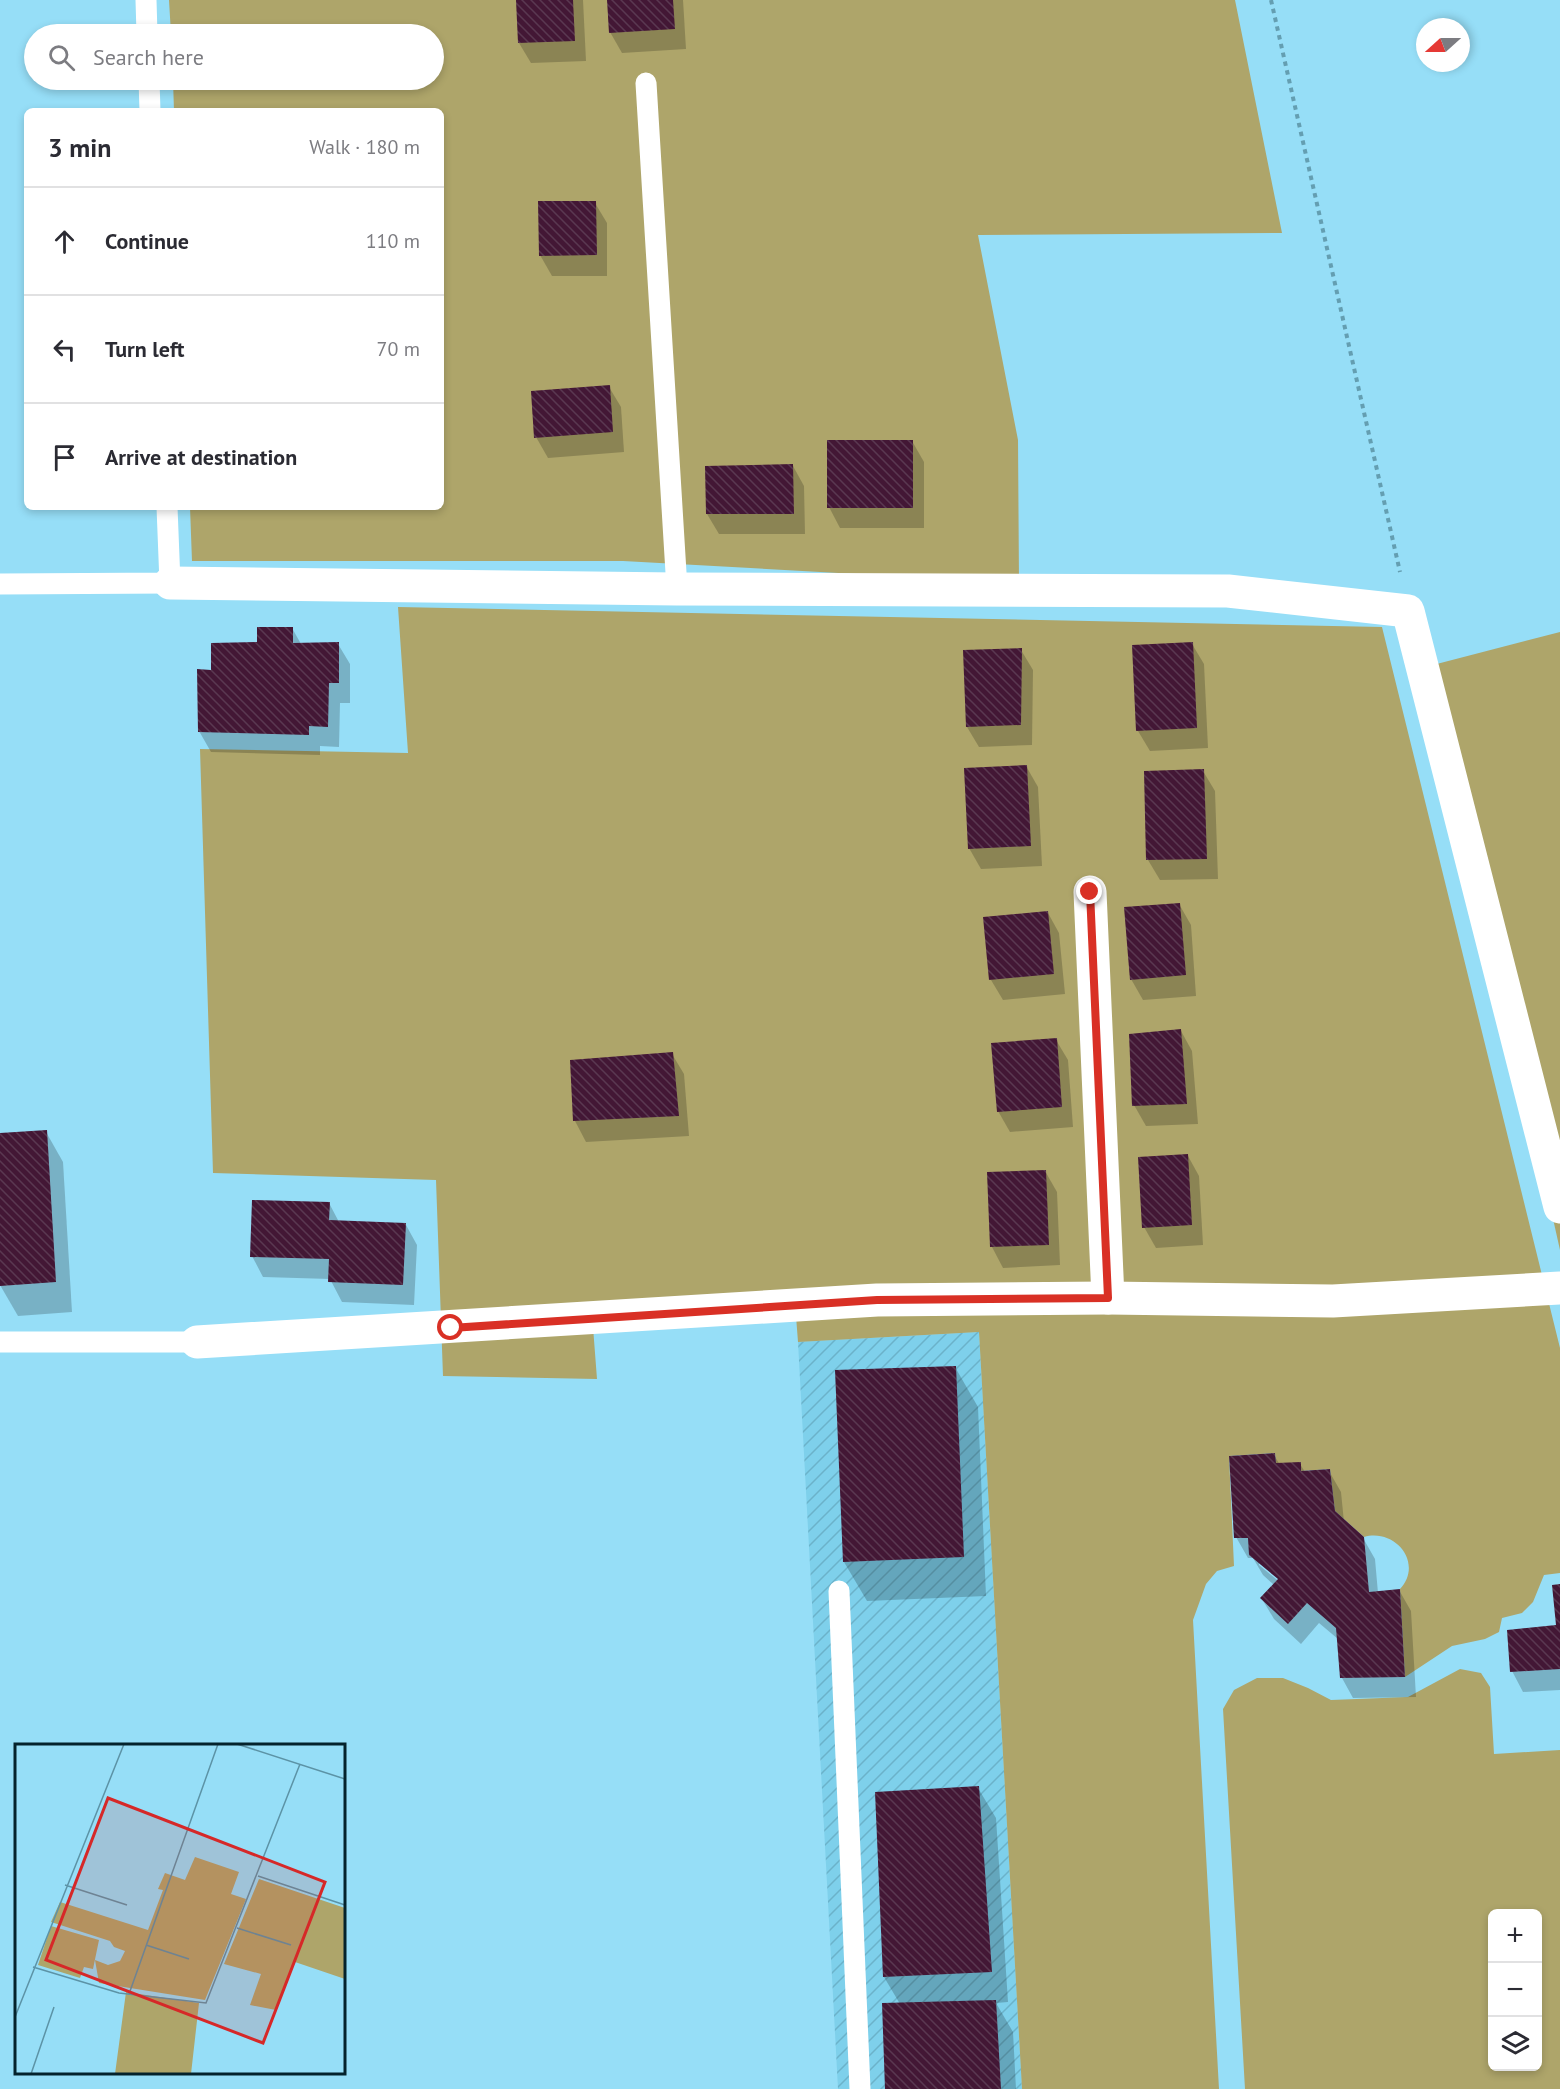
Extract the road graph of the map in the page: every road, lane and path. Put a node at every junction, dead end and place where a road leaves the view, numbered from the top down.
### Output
1 (146, 0) edge
2 (1271, 0) edge
3 (147, 24) edge
4 (646, 83) dead end
5 (149, 90) edge
6 (150, 108) edge
7 (167, 510) edge
8 (170, 583) junction
9 (0, 584) edge
10 (677, 589) junction
11 (1408, 611) junction
12 (1090, 892) dead end
13 (1560, 1207) edge
14 (1560, 1288) edge
15 (1108, 1298) junction
16 (0, 1342) edge
17 (197, 1342) joint
18 (839, 1590) dead end
19 (860, 2089) edge

1 - 3 lane
2 - 11 path
4 - 10 lane
5 - 6 lane
7 - 8 lane
8 - 9 lane
8 - 10 street
10 - 11 street
11 - 13 street
12 - 15 street
14 - 15 street
15 - 17 street
16 - 17 lane
18 - 19 lane

